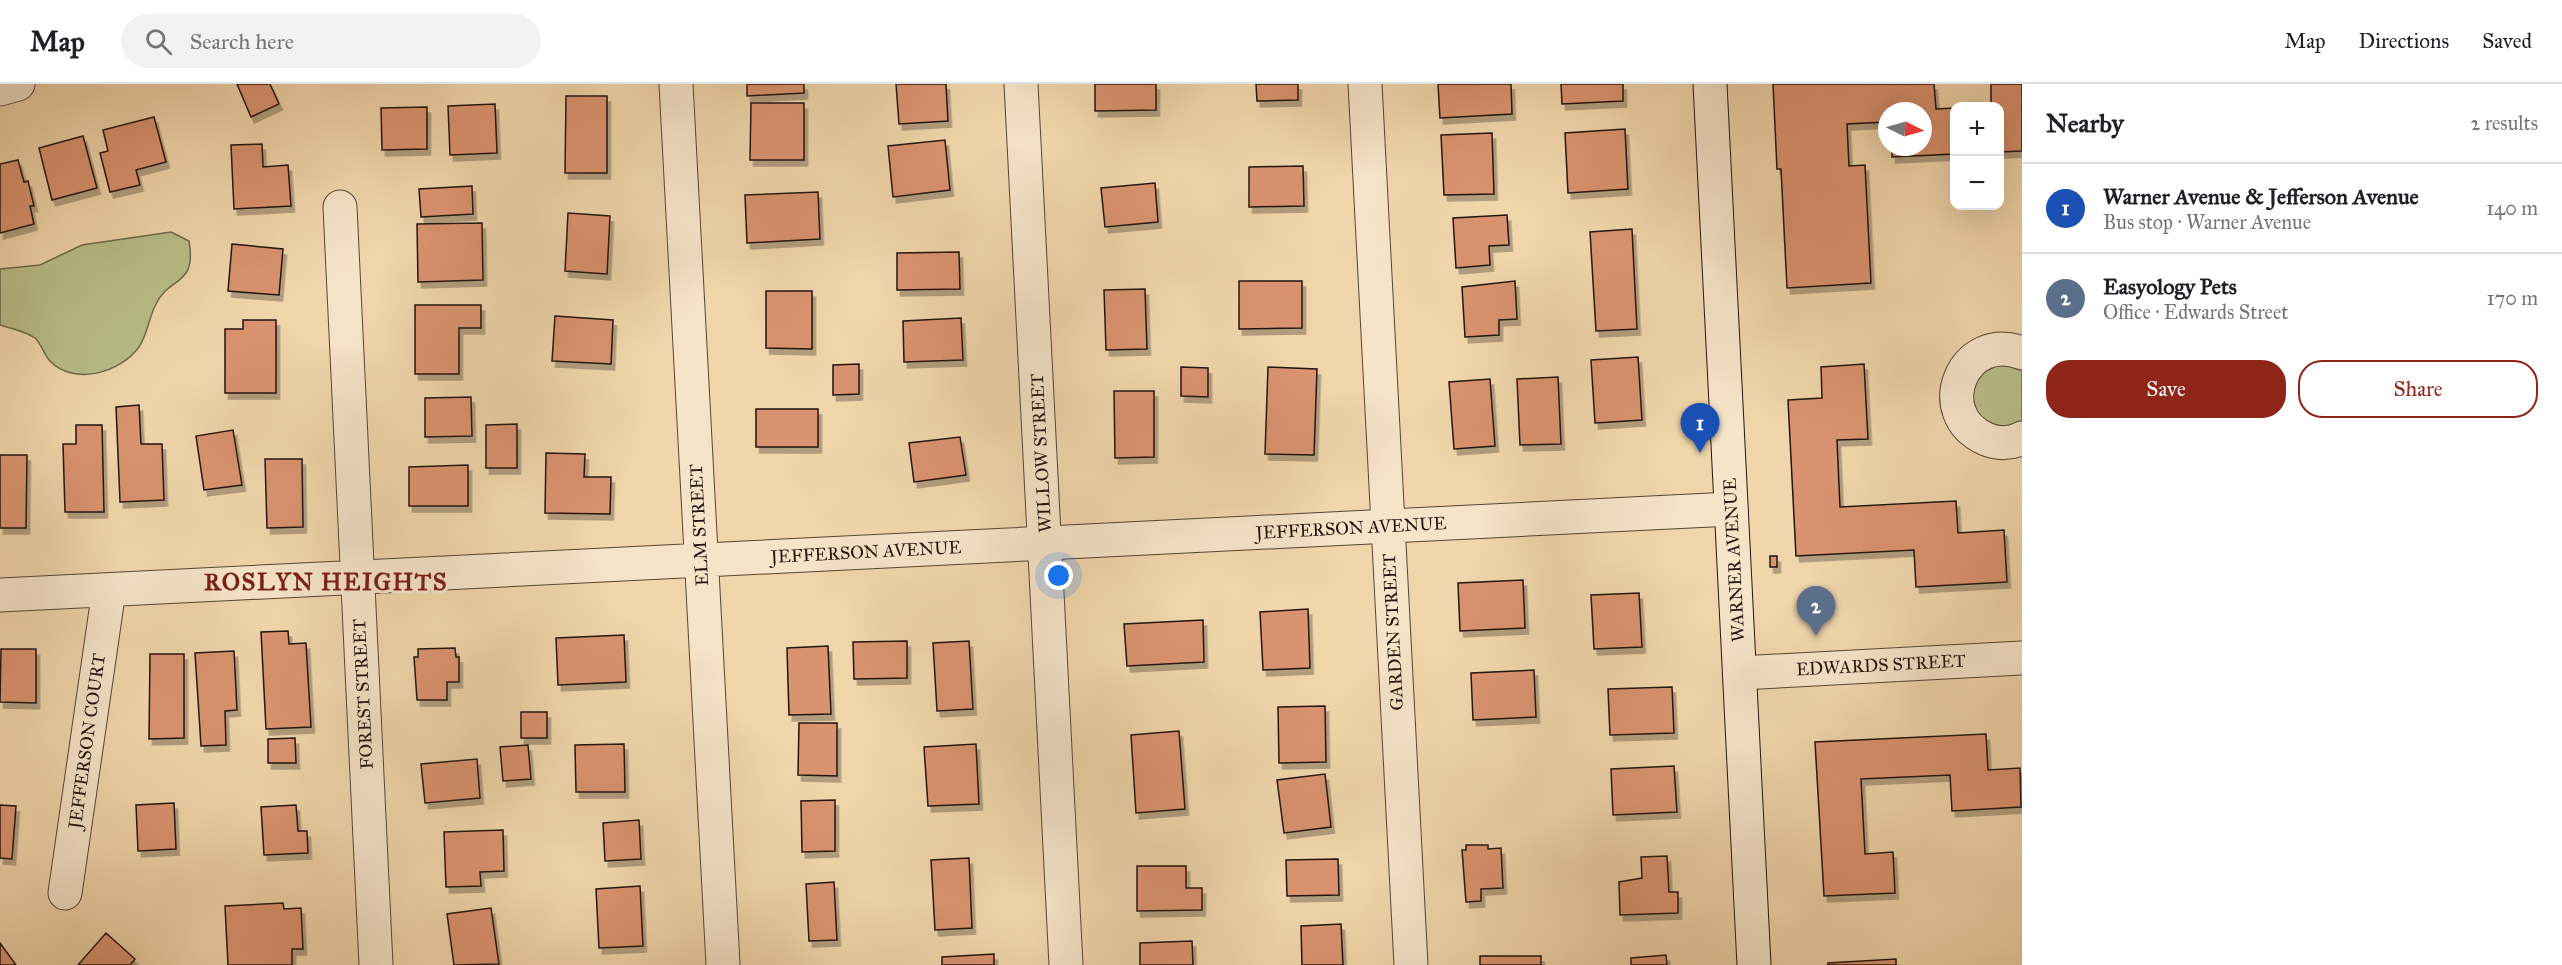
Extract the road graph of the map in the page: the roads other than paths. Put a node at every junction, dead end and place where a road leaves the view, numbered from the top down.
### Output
1 (18, 84) edge
2 (676, 84) edge
3 (1021, 84) edge
4 (1365, 84) edge
5 (1710, 84) edge
6 (0, 89) edge
7 (340, 207) dead end
8 (2022, 353) edge
9 (2022, 438) edge
10 (1731, 508) junction
11 (1388, 526) junction
12 (1045, 543) junction
13 (700, 560) junction
14 (357, 577) junction
15 (109, 590) junction
16 (0, 595) edge
17 (2022, 658) edge
18 (1740, 673) junction
19 (65, 893) dead end
20 (376, 965) edge
21 (723, 965) edge
22 (1066, 965) edge
23 (1411, 965) edge
24 (1755, 965) edge

1 - 6 street
2 - 13 street, ELM STREET
3 - 12 street, WILLOW STREET
4 - 11 street, GARDEN STREET
5 - 10 street, WARNER AVENUE
7 - 14 street, FOREST STREET
8 - 9 street
10 - 11 street, JEFFERSON AVENUE
10 - 18 street, WARNER AVENUE
11 - 12 street, JEFFERSON AVENUE
11 - 23 street, GARDEN STREET
12 - 13 street, JEFFERSON AVENUE
12 - 22 street, WILLOW STREET
13 - 14 street, JEFFERSON AVENUE
13 - 21 street, ELM STREET
14 - 15 street, JEFFERSON AVENUE
14 - 20 street, FOREST STREET
15 - 16 street, JEFFERSON AVENUE
15 - 19 street, JEFFERSON COURT
17 - 18 street, EDWARDS STREET
18 - 24 street, WARNER AVENUE

